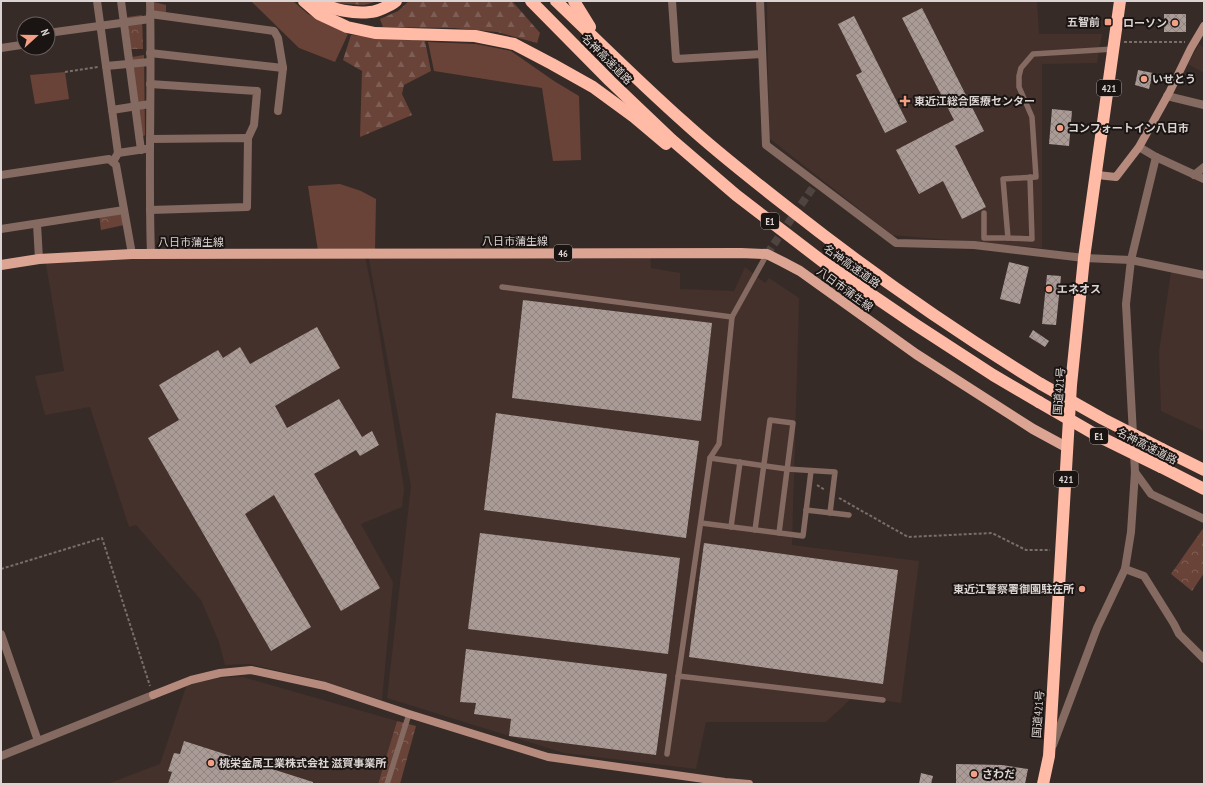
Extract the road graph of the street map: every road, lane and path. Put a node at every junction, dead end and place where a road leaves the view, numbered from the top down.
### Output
1 (96, 1) edge
2 (120, 1) edge
3 (150, 1) edge
4 (304, 1) edge
5 (319, 1) edge
6 (396, 1) edge
7 (531, 1) edge
8 (556, 1) edge
9 (574, 1) edge
10 (672, 1) edge
11 (760, 1) edge
12 (1120, 1) edge
13 (150, 16) junction
14 (123, 22) junction
15 (100, 25) junction
16 (1204, 26) edge
17 (56, 32) edge
18 (1195, 42) junction
19 (16, 46) edge
20 (1118, 46) junction
21 (1, 48) edge
22 (604, 48) junction
23 (150, 53) junction
24 (762, 54) junction
25 (150, 62) junction
26 (129, 64) junction
27 (106, 66) junction
28 (283, 68) junction
29 (65, 72) dead end
30 (150, 84) junction
31 (1167, 96) junction
32 (150, 104) junction
33 (1204, 105) edge
34 (135, 106) junction
35 (112, 110) junction
36 (278, 111) dead end
37 (248, 138) junction
38 (150, 140) junction
39 (1139, 147) junction
40 (150, 149) junction
41 (141, 150) junction
42 (118, 153) junction
43 (1156, 157) junction
44 (113, 162) junction
45 (1204, 167) edge
46 (1, 175) edge
47 (1097, 175) junction
48 (1194, 175) junction
49 (1030, 177) junction
50 (1204, 179) edge
51 (124, 210) junction
52 (150, 210) junction
53 (984, 213) dead end
54 (37, 224) junction
55 (1, 229) edge
56 (1008, 238) junction
57 (132, 254) junction
58 (151, 254) junction
59 (766, 254) junction
60 (1084, 258) junction
61 (39, 259) junction
62 (1131, 260) junction
63 (822, 261) junction
64 (1, 265) edge
65 (1204, 275) edge
66 (502, 287) dead end
67 (732, 317) junction
68 (1068, 448) junction
69 (710, 458) junction
70 (740, 462) junction
71 (764, 466) junction
72 (787, 469) junction
73 (1204, 470) edge
74 (811, 471) junction
75 (1135, 472) junction
76 (814, 484) dead end
77 (1204, 489) edge
78 (828, 491) dead end
79 (834, 495) dead end
80 (806, 510) junction
81 (830, 513) junction
82 (849, 515) dead end
83 (1204, 519) edge
84 (700, 523) junction
85 (731, 527) junction
86 (755, 530) junction
87 (779, 533) junction
88 (1062, 550) junction
89 (1, 569) edge
90 (1126, 569) junction
91 (1, 634) edge
92 (1204, 659) edge
93 (678, 676) junction
94 (153, 695) junction
95 (882, 700) dead end
96 (409, 714) junction
97 (38, 741) junction
98 (667, 754) dead end
99 (1, 756) edge
100 (1049, 756) junction
101 (387, 784) edge
102 (749, 784) edge
103 (1043, 784) edge

1 - 15 street
2 - 14 street
3 - 13 street
4 - 63 highway
5 - 6 highway
7 - 63 highway, 名神高速道路 / E1
8 - 22 highway, 名神高速道路 / E1
9 - 22 highway
10 - 24 street
11 - 24 street
12 - 20 highway, 国道421号 / 421
13 - 14 street
13 - 23 street
13 - 28 street
14 - 15 street
14 - 26 street
15 - 17 street
15 - 27 street
16 - 18 street
18 - 20 path
18 - 31 street
19 - 21 street
20 - 47 highway, 国道421号 / 421
20 - 49 lane
22 - 73 highway, 名神高速道路 / E1, bridge
23 - 25 street
23 - 28 street
24 - 60 street
25 - 26 street
25 - 30 street
26 - 27 street
26 - 34 street
27 - 29 path
27 - 35 street
28 - 36 street
30 - 32 street
30 - 37 street
31 - 33 street
31 - 39 street
32 - 34 street
32 - 38 street
34 - 35 street
34 - 41 street
35 - 42 street
37 - 38 street
37 - 52 street
38 - 40 street
39 - 43 street
39 - 47 street
40 - 41 street
40 - 52 street
41 - 42 street
42 - 44 street
43 - 48 street
43 - 62 street
44 - 46 street
44 - 51 street
45 - 48 street
47 - 60 highway, 国道421号 / 421
48 - 50 street
49 - 56 lane
49 - 56 lane
51 - 54 street
51 - 57 street
52 - 58 street
53 - 56 lane
54 - 55 street
54 - 61 street
57 - 58 main road, 八日市蒲生線 / 46
57 - 61 main road, 八日市蒲生線 / 46
58 - 59 main road, 八日市蒲生線 / 46
59 - 67 lane
59 - 68 main road, 八日市蒲生線 / 46
60 - 62 street
60 - 68 highway, 国道421号 / 421
61 - 64 main road, 八日市蒲生線 / 46
62 - 65 street
62 - 75 street
63 - 77 highway, 名神高速道路 / E1, bridge
66 - 67 lane
67 - 69 lane
68 - 88 highway, 国道421号 / 421
69 - 70 lane
69 - 84 lane
70 - 71 lane
70 - 85 lane
71 - 72 lane
71 - 72 lane
71 - 86 lane
72 - 74 lane
72 - 87 lane
74 - 80 lane
74 - 81 lane
75 - 83 street
75 - 90 street
76 - 78 path
79 - 88 path
80 - 81 lane
80 - 87 lane
81 - 82 lane
84 - 85 lane
84 - 93 lane
85 - 86 lane
86 - 87 lane
88 - 100 highway, 国道421号 / 421
89 - 94 path
90 - 92 street
90 - 100 street
91 - 97 street
93 - 95 lane
93 - 98 lane
94 - 96 street
94 - 97 street
96 - 101 lane
96 - 102 street
97 - 99 street
100 - 103 highway, 国道421号 / 421

